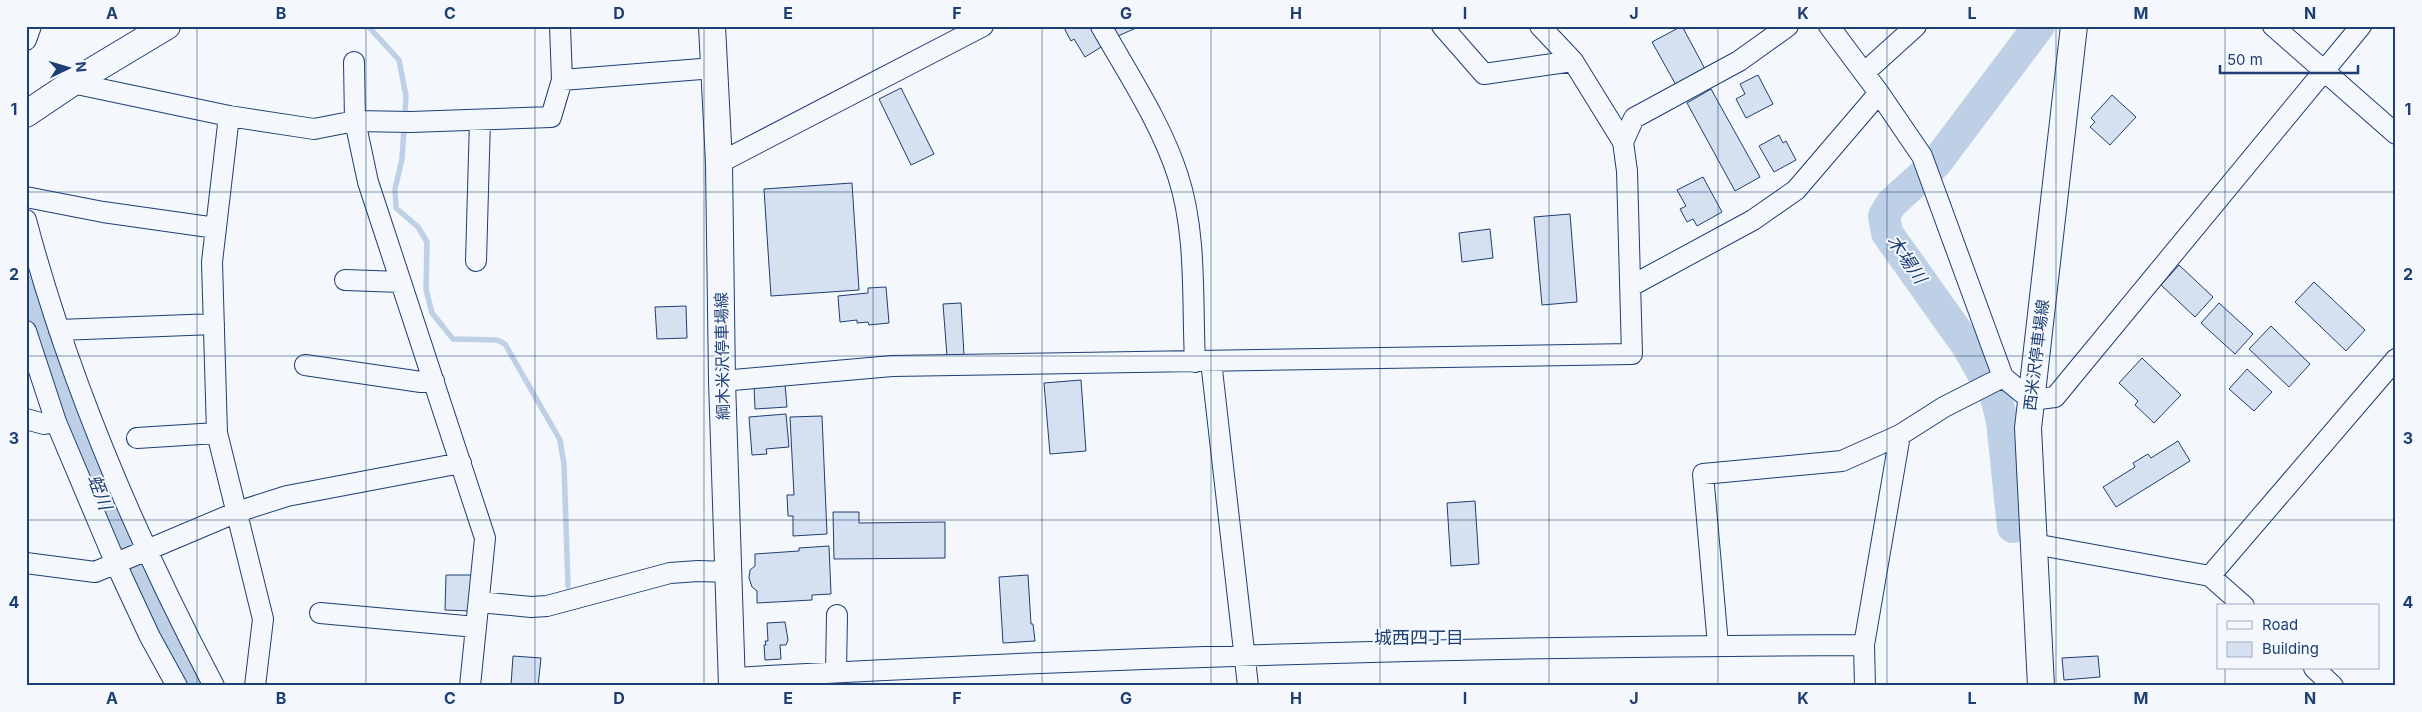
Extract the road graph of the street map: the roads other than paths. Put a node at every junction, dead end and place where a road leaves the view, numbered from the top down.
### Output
1 (31, 26) edge
2 (167, 26) edge
3 (560, 26) edge
4 (712, 26) edge
5 (983, 26) edge
6 (1101, 26) edge
7 (1442, 26) edge
8 (1540, 26) edge
9 (1788, 26) edge
10 (1829, 26) edge
11 (1916, 26) edge
12 (2074, 26) edge
13 (2273, 26) edge
14 (2360, 26) edge
15 (26, 40) edge
16 (1573, 61) junction
17 (354, 62) dead end
18 (714, 68) junction
19 (2324, 69) junction
20 (1864, 73) junction
21 (562, 80) junction
22 (72, 83) junction
23 (1879, 93) junction
24 (26, 114) edge
25 (229, 116) junction
26 (480, 120) junction
27 (355, 121) junction
28 (2396, 134) edge
29 (1623, 142) junction
30 (719, 163) junction
31 (26, 197) edge
32 (26, 220) edge
33 (216, 228) junction
34 (476, 261) dead end
35 (345, 280) dead end
36 (401, 282) junction
37 (1631, 286) junction
38 (214, 324) junction
39 (59, 330) junction
40 (26, 331) edge
41 (2396, 359) edge
42 (1203, 362) junction
43 (305, 366) dead end
44 (2003, 377) junction
45 (722, 380) junction
46 (434, 381) junction
47 (2031, 400) junction
48 (26, 419) edge
49 (56, 422) junction
50 (217, 433) junction
51 (1900, 435) junction
52 (137, 438) dead end
53 (460, 463) junction
54 (237, 512) junction
55 (2034, 544) junction
56 (129, 557) junction
57 (26, 563) edge
58 (730, 572) junction
59 (2210, 576) junction
60 (479, 602) junction
61 (2242, 604) edge
62 (320, 613) dead end
63 (837, 615) dead end
64 (476, 627) junction
65 (1718, 645) junction
66 (1864, 645) junction
67 (1244, 656) junction
68 (2316, 670) edge
69 (829, 677) edge
70 (732, 682) edge
71 (177, 686) edge
72 (214, 686) edge
73 (256, 686) edge
74 (470, 686) edge
75 (1248, 686) edge
76 (1866, 686) edge
77 (2041, 686) edge
78 (2333, 686) edge

1 - 15 street
2 - 22 main road
3 - 21 street
4 - 18 main road, 綱木米沢停車場線
5 - 30 street
6 - 42 street
7 - 16 street
8 - 16 street
9 - 29 street
10 - 20 street
11 - 20 street
12 - 47 main road, 西米沢停車場線
13 - 19 street
14 - 19 street
16 - 29 street
17 - 27 street
18 - 21 street
18 - 30 main road, 綱木米沢停車場線
19 - 28 street
19 - 47 street
20 - 23 street
21 - 26 street
22 - 24 main road
22 - 25 street
23 - 37 street
23 - 44 street
25 - 27 street
25 - 33 street
26 - 27 street
26 - 34 street
27 - 36 street
29 - 37 street
30 - 45 main road, 綱木米沢停車場線
31 - 33 street
32 - 39 street
33 - 38 street
35 - 36 street
36 - 46 street
37 - 42 street
38 - 39 street
38 - 50 street
39 - 56 street
40 - 49 street
41 - 59 street
42 - 45 street
42 - 67 street
43 - 46 street
44 - 47 street
44 - 51 street
45 - 58 main road, 綱木米沢停車場線
46 - 53 street
47 - 55 main road, 西米沢停車場線
48 - 49 street
49 - 56 street
50 - 52 street
50 - 54 street
51 - 65 street
51 - 66 street
53 - 54 street
53 - 60 street
54 - 56 street
54 - 73 street
55 - 59 street
55 - 77 main road, 西米沢停車場線
56 - 57 street
56 - 71 street
56 - 72 street
58 - 60 street
58 - 70 main road, 綱木米沢停車場線
59 - 61 street
60 - 64 street
62 - 64 street
63 - 69 street
64 - 74 street
65 - 66 street
65 - 67 street
66 - 76 street
67 - 69 street
67 - 75 street
68 - 78 street
69 - 70 street

